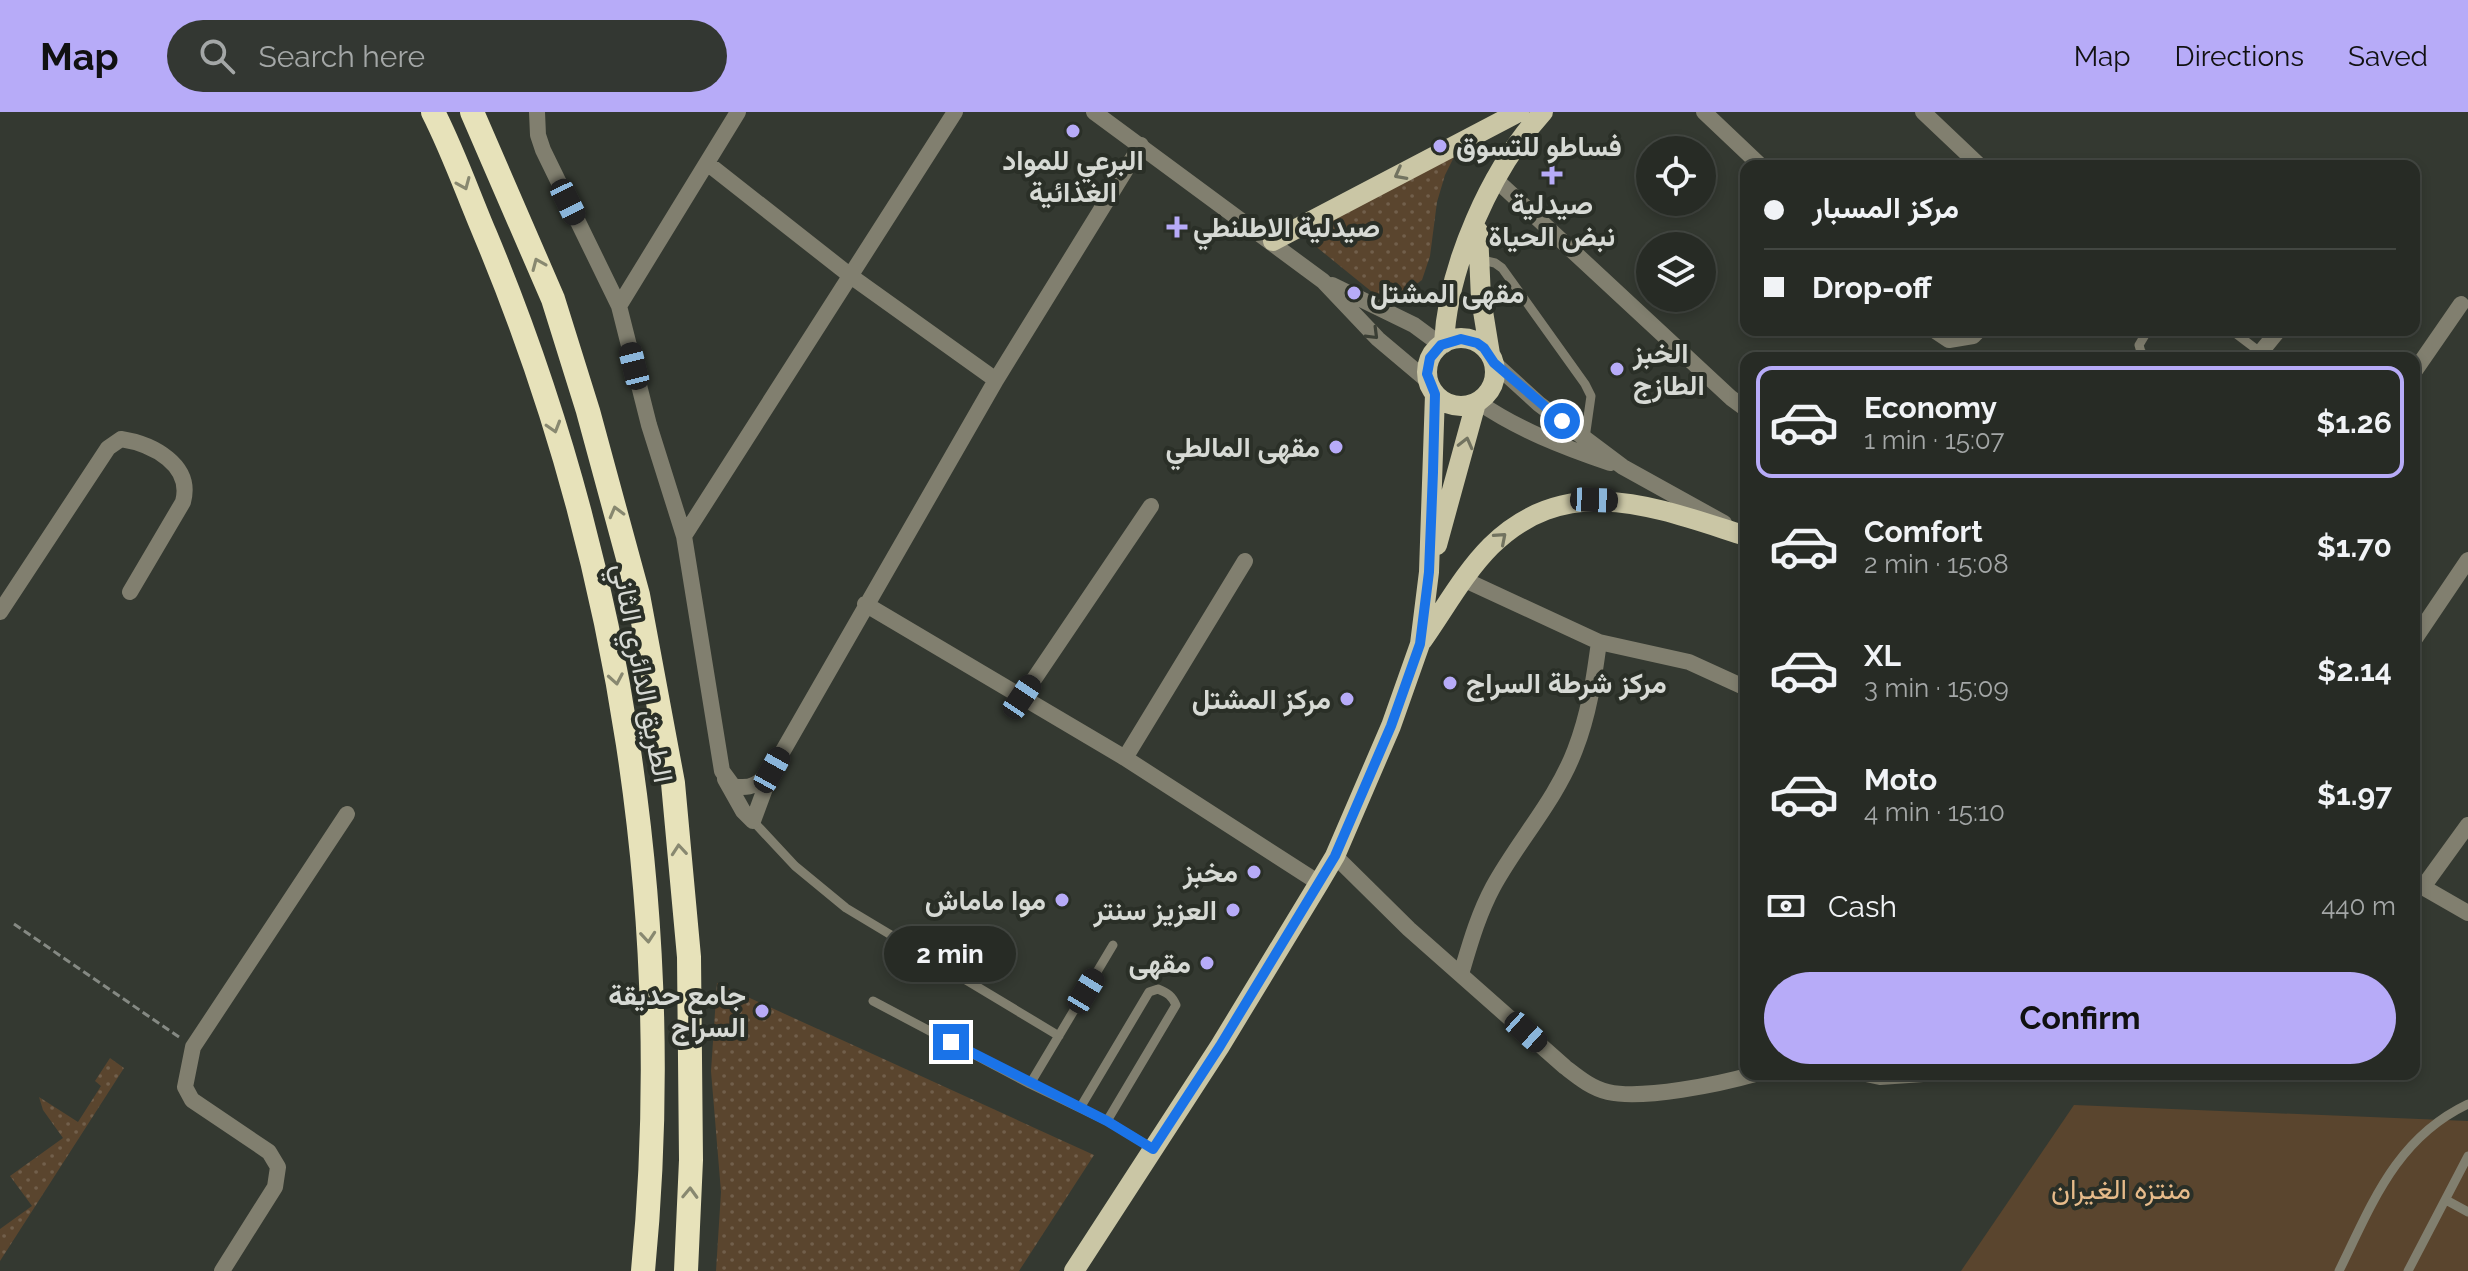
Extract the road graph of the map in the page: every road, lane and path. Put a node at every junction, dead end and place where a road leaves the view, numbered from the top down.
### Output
1 (433, 112) edge
2 (472, 112) edge
3 (537, 112) edge
4 (738, 112) edge
5 (955, 112) edge
6 (1094, 112) edge
7 (1519, 112) edge
8 (1543, 112) edge
9 (1704, 112) edge
10 (1923, 112) edge
11 (1141, 145) junction
12 (1755, 160) edge
13 (1974, 160) edge
14 (707, 163) junction
15 (1494, 178) junction
16 (1478, 219) junction
17 (1273, 241) junction
18 (1478, 259) junction
19 (852, 277) junction
20 (1323, 281) junction
21 (2461, 304) dead end
22 (619, 306) junction
23 (1943, 336) edge
24 (1973, 336) edge
25 (2237, 336) edge
26 (2274, 336) edge
27 (1442, 344) junction
28 (2255, 352) edge
29 (2260, 352) edge
30 (1492, 358) junction
31 (2420, 363) edge
32 (996, 380) junction
33 (1432, 388) junction
34 (1477, 403) junction
35 (1740, 404) edge
36 (1585, 438) junction
37 (1623, 467) junction
38 (1151, 506) dead end
39 (1740, 533) edge
40 (1740, 534) edge
41 (684, 536) junction
42 (2468, 560) edge
43 (1245, 561) dead end
44 (1429, 572) junction
45 (1465, 580) junction
46 (130, 592) dead end
47 (865, 604) junction
48 (0, 612) edge
49 (2420, 631) edge
50 (1599, 642) junction
51 (1420, 644) junction
52 (1740, 685) edge
53 (1022, 697) junction
54 (1125, 758) junction
55 (772, 770) junction
56 (722, 771) junction
57 (347, 814) dead end
58 (753, 821) junction
59 (2468, 825) edge
60 (1335, 856) junction
61 (1319, 883) junction
62 (2420, 883) edge
63 (2420, 885) edge
64 (2468, 913) edge
65 (14, 924) dead end
66 (1113, 945) dead end
67 (1461, 974) junction
68 (873, 1001) dead end
69 (1059, 1036) junction
70 (193, 1047) junction
71 (1740, 1078) edge
72 (1030, 1084) junction
73 (2468, 1104) edge
74 (1080, 1108) junction
75 (1107, 1121) junction
76 (1153, 1149) junction
77 (2468, 1156) edge
78 (2446, 1200) junction
79 (2468, 1212) edge
80 (222, 1271) edge
81 (643, 1271) edge
82 (686, 1271) edge
83 (1074, 1271) edge
84 (2339, 1271) edge
85 (2408, 1271) edge

1 -> 81 highway, الطريق الدائري الثاني
82 -> 2 highway, الطريق الدائري الثاني
3 - 22 street
4 - 14 street
5 - 19 street
6 - 11 street
7 -> 17 main road
8 - 15 main road
9 - 12 street
10 - 13 street
11 - 17 street
11 - 32 street
14 - 19 street
14 - 22 street
15 - 16 main road
15 - 35 street
16 - 18 main road
16 - 27 main road
17 - 20 street
18 - 30 main road
18 - 36 lane
19 - 32 street
19 - 41 street
20 - 27 street
20 -> 33 street
21 - 31 street
22 - 41 street
23 - 24 street
25 - 28 lane
26 - 29 street
27 - 30 main road
27 - 33 main road
30 - 34 main road
30 - 36 street
32 - 47 street
33 - 34 main road
33 - 44 main road
34 - 37 street
44 -> 34 main road
36 - 37 street
37 - 39 street
38 - 53 street
45 -> 40 main road
41 - 56 street
42 - 49 street
43 - 54 street
44 - 51 main road
45 - 50 street
45 - 51 main road
46 - 48 street
47 - 53 street
47 - 55 street
50 - 52 street
50 - 67 street
51 - 60 main road
53 - 54 street
54 - 61 street
55 - 56 street
55 - 58 street
56 - 58 street
57 - 70 street
58 - 69 lane
59 - 62 street
60 - 61 main road
60 - 67 street
61 - 76 main road
63 - 64 street
65 - 70 path
66 - 69 lane
67 - 71 street
68 - 72 lane
69 - 72 lane
70 - 80 street
72 - 74 lane
73 - 84 lane
74 - 75 lane
74 - 75 lane
75 - 76 lane
76 - 83 main road
77 - 78 lane
78 - 79 lane
78 - 85 lane

